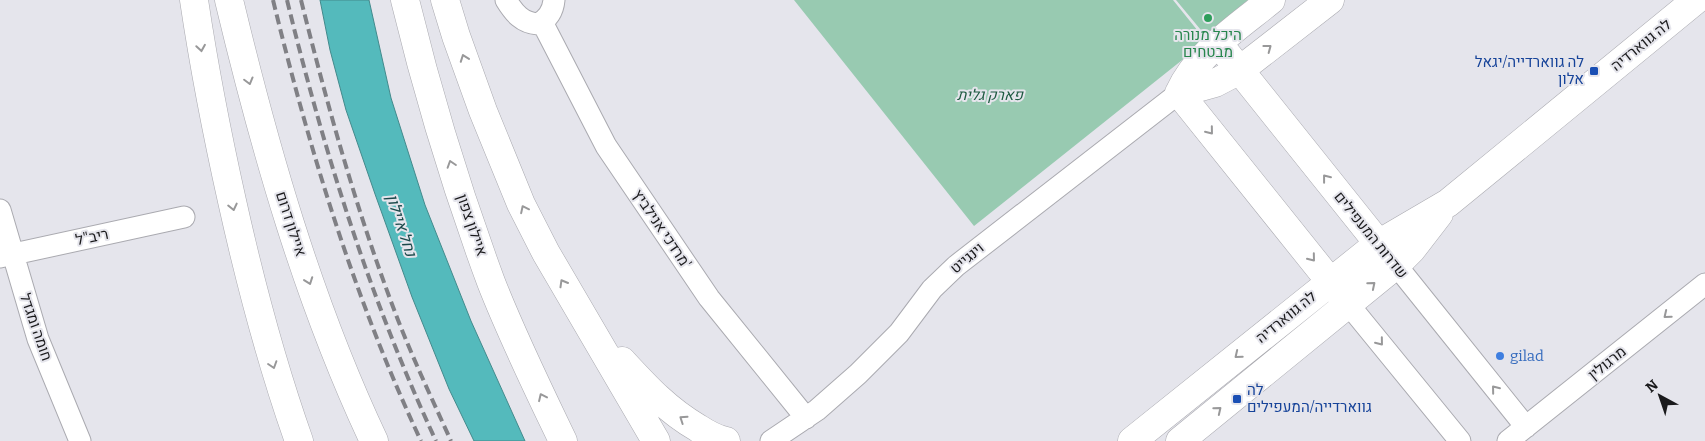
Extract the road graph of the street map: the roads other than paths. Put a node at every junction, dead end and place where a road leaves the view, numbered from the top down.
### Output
1 (194, 0) edge
2 (229, 0) edge
3 (405, 0) edge
4 (445, 0) edge
5 (506, 0) edge
6 (554, 0) edge
7 (1271, 0) edge
8 (1330, 0) edge
9 (1696, 0) edge
10 (542, 22) junction
11 (1218, 42) junction
12 (1240, 70) junction
13 (1180, 93) junction
14 (1448, 203) junction
15 (0, 210) edge
16 (184, 217) dead end
17 (1378, 244) junction
18 (6, 256) edge
19 (1396, 265) junction
20 (1330, 281) junction
21 (1705, 284) edge
22 (1349, 305) junction
23 (581, 314) junction
24 (806, 418) junction
25 (1526, 427) junction
26 (80, 441) edge
27 (299, 441) edge
28 (374, 441) edge
29 (563, 441) edge
30 (656, 441) edge
31 (726, 441) edge
32 (771, 441) edge
33 (1132, 441) edge
34 (1180, 441) edge
35 (1460, 441) edge
36 (1508, 441) edge

1 -> 27 main road
2 -> 28 main road, איילון דרום
29 -> 3 main road, איילון צפון
23 -> 4 main road
5 - 10 street
6 - 10 street
7 - 11 main road, וינגייט
12 -> 8 main road, וינגייט
9 - 14 main road, לה גווארדיה
10 - 24 street, מרדכי אנילביץ'
11 - 12 main road, שדרות המעפילים
11 - 13 main road, וינגייט
12 - 13 main road, וינגייט
17 -> 12 main road, שדרות המעפילים
13 -> 20 main road
13 - 24 street, וינגייט
14 - 17 main road, לה גווארדיה
14 - 19 main road, לה גווארדיה
15 - 18 street, חומה ומגדל
16 - 18 street, ריב"ל
17 - 19 main road, שדרות המעפילים
17 - 20 main road, לה גווארדיה
18 - 26 street, חומה ומגדל
22 -> 19 main road, לה גווארדיה
25 -> 19 street, שדרות המעפילים
20 - 22 main road
20 -> 33 main road, לה גווארדיה
21 -> 25 street, מרגולין
34 -> 22 main road, לה גווארדיה
22 -> 35 street
23 - 30 main road
31 -> 23 main road
24 - 32 street, וינגייט
25 - 36 street, מרגולין

